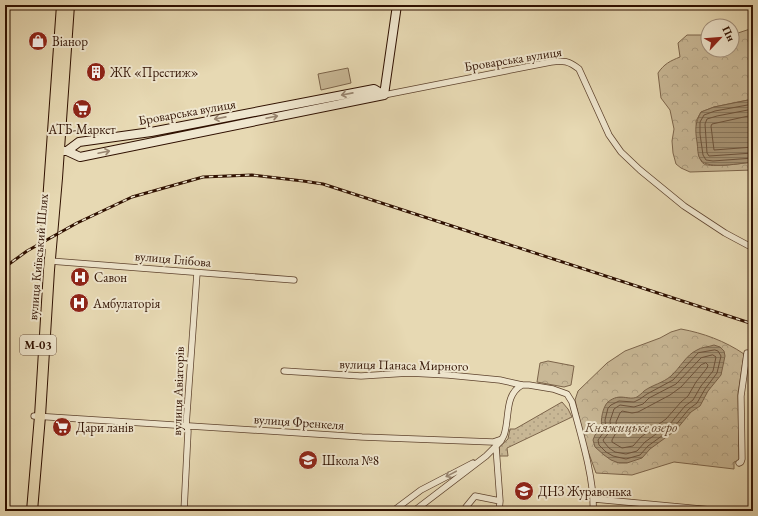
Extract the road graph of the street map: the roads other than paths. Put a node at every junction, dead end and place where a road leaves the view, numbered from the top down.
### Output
1 (62, 5) edge
2 (69, 5) edge
3 (397, 5) edge
4 (384, 95) junction
5 (59, 151) junction
6 (753, 248) edge
7 (50, 261) junction
8 (197, 273) junction
9 (294, 280) dead end
10 (753, 354) edge
11 (284, 371) dead end
12 (522, 386) junction
13 (37, 416) junction
14 (186, 426) junction
15 (502, 439) junction
16 (496, 447) junction
17 (486, 456) junction
18 (739, 463) dead end
19 (594, 499) junction
20 (500, 501) junction
21 (27, 511) edge
22 (32, 511) edge
23 (184, 511) edge
24 (393, 511) edge
25 (414, 511) edge
26 (466, 511) edge
27 (499, 511) edge
28 (592, 511) edge
29 (723, 511) edge

1 - 5 highway, вулиця Київський Шлях / М-03
2 - 5 highway, вулиця Київський Шлях / М-03
3 - 4 street
5 -> 4 street, Броварська вулиця
4 -> 5 street, Броварська вулиця
4 - 6 street, Броварська вулиця
5 - 7 highway, вулиця Київський Шлях / М-03
5 - 13 highway, вулиця Київський Шлях / М-03
7 - 8 street, вулиця Глібова
7 - 13 highway, вулиця Київський Шлях / М-03
8 - 9 street, вулиця Глібова
8 - 14 street, вулиця Авіаторів
10 - 18 street
11 - 12 street, вулиця Панаса Мирного
12 - 15 street
12 - 19 street, вулиця Панаса Мирного
13 - 14 street, вулиця Френкеля
13 - 21 highway, вулиця Київський Шлях / М-03
13 - 22 highway, вулиця Київський Шлях / М-03
14 - 15 street, вулиця Френкеля
14 - 23 street, вулиця Авіаторів
15 - 16 street
16 - 17 street
16 - 20 street
17 -> 24 street
17 - 25 street
19 - 28 street
19 - 29 street
20 - 26 street
20 - 27 street

